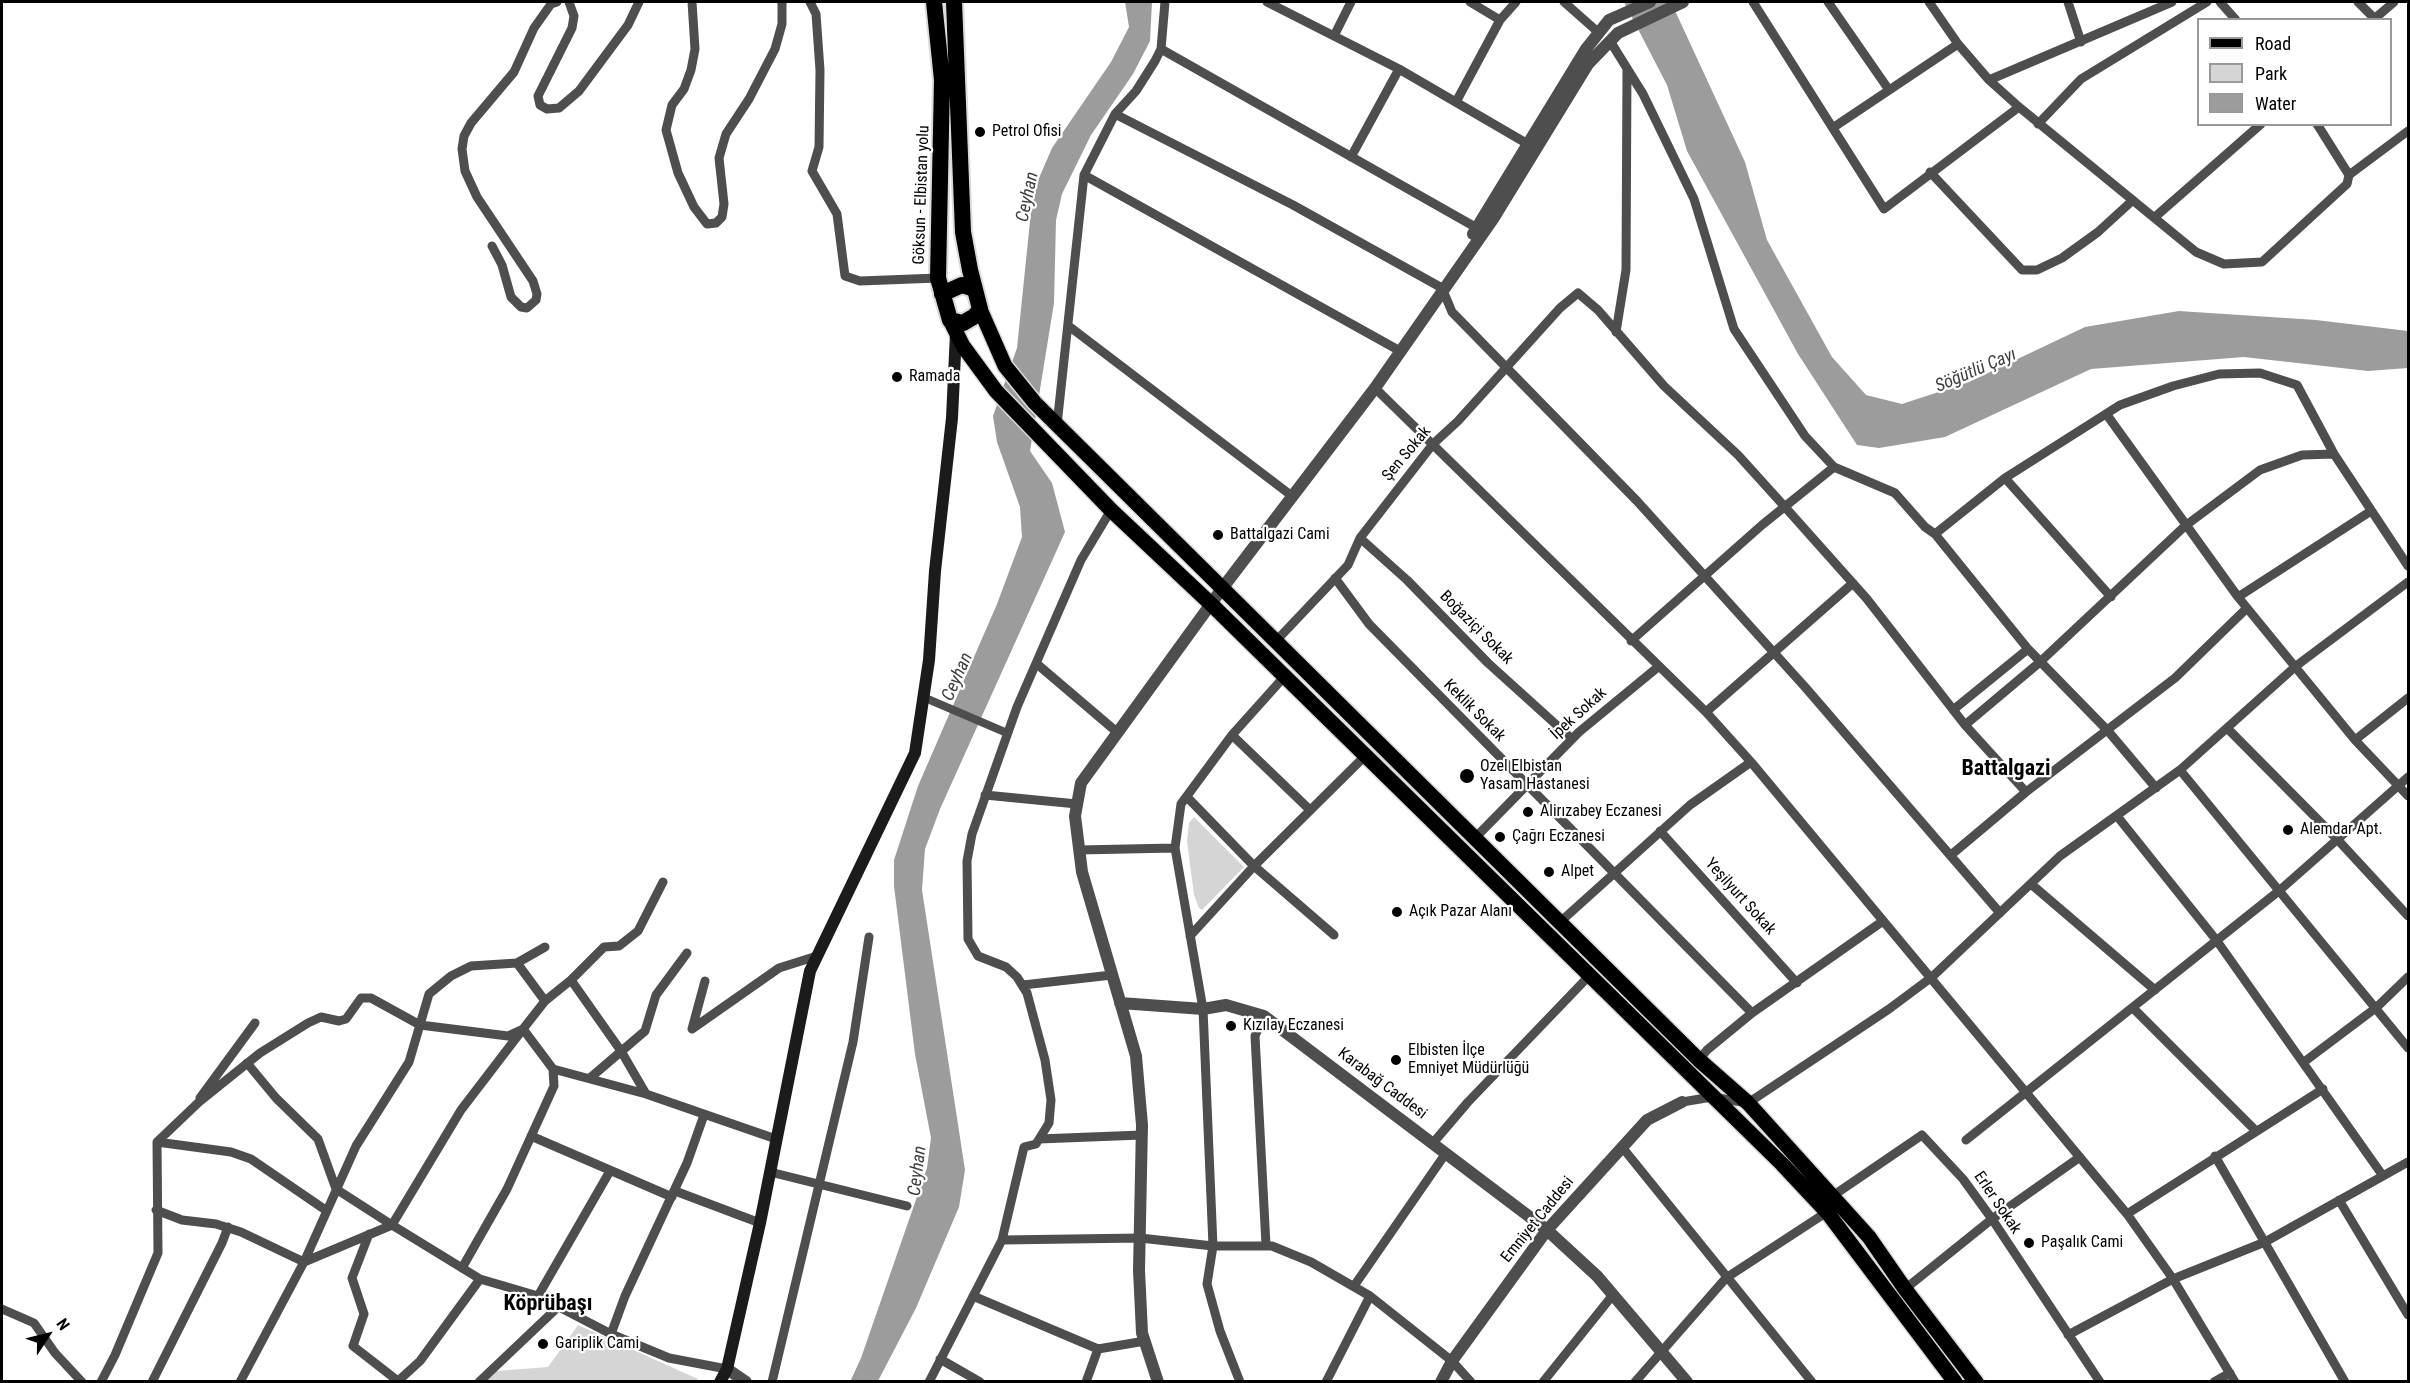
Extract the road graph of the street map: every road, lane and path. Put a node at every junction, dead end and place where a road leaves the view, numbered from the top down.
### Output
1 (556, 2) edge
2 (569, 2) edge
3 (639, 2) edge
4 (692, 2) edge
5 (782, 2) edge
6 (810, 2) edge
7 (934, 2) edge
8 (954, 2) edge
9 (1164, 2) edge
10 (1267, 2) edge
11 (1351, 2) edge
12 (1470, 2) edge
13 (1516, 2) edge
14 (1564, 2) edge
15 (1650, 2) edge
16 (1683, 2) edge
17 (1753, 2) edge
18 (1828, 2) edge
19 (1932, 2) edge
20 (2068, 2) edge
21 (2172, 2) edge
22 (2207, 2) edge
23 (2220, 2) edge
24 (2358, 2) edge
25 (2394, 2) edge
26 (2234, 18) edge
27 (2372, 18) edge
28 (2374, 18) edge
29 (1500, 20) junction
30 (1599, 33) junction
31 (1334, 36) junction
32 (1614, 37) junction
33 (2081, 42) junction
34 (1958, 44) junction
35 (1161, 49) junction
36 (1627, 68) junction
37 (1398, 69) junction
38 (1989, 80) junction
39 (1889, 90) junction
40 (1456, 102) junction
41 (2019, 107) junction
42 (1115, 114) junction
43 (2038, 124) junction
44 (2259, 126) edge
45 (2318, 126) edge
46 (1834, 127) junction
47 (2409, 131) edge
48 (1526, 143) junction
49 (1351, 157) junction
50 (1930, 172) junction
51 (1084, 175) junction
52 (2349, 175) junction
53 (2133, 200) junction
54 (2155, 217) junction
55 (1477, 228) junction
56 (492, 246) dead end
57 (940, 286) junction
58 (1442, 288) junction
59 (974, 289) junction
60 (980, 309) junction
61 (953, 326) junction
62 (1070, 327) junction
63 (1616, 332) junction
64 (1400, 351) junction
65 (1506, 367) junction
66 (1375, 388) junction
67 (2106, 415) junction
68 (1057, 425) junction
69 (1433, 444) junction
70 (2334, 454) junction
71 (1834, 467) junction
72 (2005, 478) junction
73 (1293, 496) junction
74 (1785, 507) junction
75 (1111, 510) junction
76 (2371, 511) junction
77 (2185, 526) junction
78 (1935, 534) junction
79 (1360, 538) junction
80 (2409, 566) edge
81 (1704, 575) junction
82 (1335, 578) junction
83 (2409, 582) edge
84 (1853, 583) junction
85 (1221, 590) junction
86 (2111, 597) junction
87 (2238, 597) junction
88 (1212, 605) junction
89 (2247, 608) junction
90 (1631, 641) junction
91 (1275, 642) junction
92 (2028, 649) junction
93 (1773, 652) junction
94 (2040, 662) junction
95 (1037, 664) junction
96 (2296, 666) junction
97 (1658, 667) junction
98 (1284, 677) junction
99 (923, 697) junction
100 (2409, 698) edge
101 (1953, 710) junction
102 (1706, 712) junction
103 (1965, 725) junction
104 (2227, 728) junction
105 (2108, 731) junction
106 (1007, 733) junction
107 (1118, 733) junction
108 (1232, 735) junction
109 (1572, 739) junction
110 (2355, 740) junction
111 (1365, 756) junction
112 (1751, 762) junction
113 (2180, 770) junction
114 (2409, 777) edge
115 (1526, 784) junction
116 (2399, 785) junction
117 (2156, 788) junction
118 (2026, 792) junction
119 (985, 795) junction
120 (2409, 796) edge
121 (1186, 797) junction
122 (1077, 804) junction
123 (1310, 810) junction
124 (2116, 816) junction
125 (1660, 831) junction
126 (1474, 839) junction
127 (2337, 839) junction
128 (1175, 848) junction
129 (1079, 850) junction
130 (1951, 855) junction
131 (1254, 866) junction
132 (1614, 872) junction
133 (663, 882) dead end
134 (2031, 884) junction
135 (2280, 890) junction
136 (2000, 913) junction
137 (2409, 916) edge
138 (1883, 921) junction
139 (1559, 923) junction
140 (1334, 935) dead end
141 (1190, 936) junction
142 (869, 937) dead end
143 (2217, 941) junction
144 (545, 947) dead end
145 (687, 953) dead end
146 (817, 956) junction
147 (517, 963) junction
148 (1112, 975) junction
149 (1589, 976) junction
150 (1932, 977) junction
151 (2409, 977) edge
152 (571, 980) junction
153 (705, 981) dead end
154 (1797, 983) junction
155 (1023, 986) junction
156 (2155, 990) junction
157 (545, 1001) junction
158 (1120, 1003) junction
159 (2377, 1007) junction
160 (2133, 1008) junction
161 (1203, 1009) junction
162 (1752, 1013) junction
163 (1264, 1016) junction
164 (255, 1023) dead end
165 (420, 1025) junction
166 (523, 1029) junction
167 (2409, 1048) edge
168 (621, 1050) junction
169 (1699, 1060) junction
170 (2304, 1062) junction
171 (248, 1063) junction
172 (553, 1069) junction
173 (590, 1078) junction
174 (2323, 1089) junction
175 (646, 1094) junction
176 (2026, 1094) junction
177 (1712, 1097) junction
178 (199, 1102) junction
179 (1682, 1102) joint
180 (1748, 1103) junction
181 (704, 1115) junction
182 (2255, 1130) junction
183 (1142, 1135) junction
184 (531, 1136) junction
185 (776, 1139) junction
186 (1039, 1139) junction
187 (1966, 1140) dead end
188 (157, 1142) junction
189 (1433, 1143) junction
190 (1622, 1148) junction
191 (1446, 1153) junction
192 (2215, 1156) junction
193 (2080, 1157) junction
194 (2409, 1162) edge
195 (610, 1171) junction
196 (770, 1173) junction
197 (2383, 1176) junction
198 (820, 1185) junction
199 (336, 1188) junction
200 (673, 1194) junction
201 (1834, 1195) junction
202 (2339, 1200) junction
203 (907, 1206) dead end
204 (156, 1210) junction
205 (327, 1211) junction
206 (1827, 1212) junction
207 (2127, 1214) junction
208 (1992, 1219) junction
209 (760, 1223) junction
210 (392, 1225) junction
211 (228, 1227) junction
212 (1542, 1227) junction
213 (369, 1234) junction
214 (1140, 1238) junction
215 (1002, 1240) junction
216 (2265, 1242) junction
217 (1266, 1245) junction
218 (1213, 1246) junction
219 (304, 1262) junction
220 (462, 1268) junction
221 (1726, 1278) junction
222 (480, 1279) junction
223 (2174, 1280) junction
224 (1354, 1286) junction
225 (1905, 1289) junction
226 (538, 1296) junction
227 (973, 1296) junction
228 (1370, 1296) junction
229 (1612, 1296) junction
230 (558, 1307) junction
231 (2, 1309) edge
232 (2409, 1315) edge
233 (611, 1334) junction
234 (2068, 1335) junction
235 (1145, 1341) junction
236 (1098, 1348) junction
237 (1661, 1352) junction
238 (940, 1359) junction
239 (1452, 1361) junction
240 (727, 1369) junction
241 (2232, 1377) edge
242 (398, 1381) edge
243 (82, 1382) edge
244 (101, 1382) edge
245 (152, 1382) edge
246 (240, 1382) edge
247 (478, 1382) edge
248 (720, 1382) edge
249 (746, 1382) edge
250 (772, 1382) edge
251 (929, 1382) edge
252 (980, 1382) edge
253 (1086, 1382) edge
254 (1158, 1382) edge
255 (1240, 1382) edge
256 (1326, 1382) edge
257 (1441, 1382) edge
258 (1471, 1382) edge
259 (1543, 1382) edge
260 (1635, 1382) edge
261 (1687, 1382) edge
262 (1812, 1382) edge
263 (1955, 1382) edge
264 (1976, 1382) edge
265 (2100, 1382) edge
266 (2214, 1382) edge
267 (2344, 1382) edge

1 - 56 street
2 - 3 street
4 - 5 street
6 - 57 street
7 - 57 highway, Göksun - Elbistan yolu
8 - 59 highway
9 - 35 street
10 - 31 street
11 - 31 street
12 - 29 street
13 - 29 street
14 - 30 street
15 - 30 street
16 - 32 street
17 - 46 street
18 - 39 street
19 - 34 street
20 - 33 street
21 - 33 street
22 - 43 street
23 - 26 street
24 - 27 street
25 - 28 street
29 - 40 street
30 - 48 street
31 - 37 street
32 - 36 street
32 - 58 street
33 - 38 street
34 - 38 street
34 - 39 street
35 - 42 street
35 - 49 street
36 - 63 street
36 - 71 street
37 - 40 street
37 - 49 street
38 - 41 street
39 - 46 street
40 - 48 street
41 - 43 street
41 - 50 street
42 - 51 street
42 - 58 street
43 - 53 street
44 - 54 street
45 - 52 street
46 - 50 street
47 - 52 street
48 - 55 street
49 - 55 street
50 - 53 street
51 - 62 street
51 - 64 street
52 - 54 street
53 - 54 street
55 - 58 street
57 - 59 highway
57 - 61 highway, Göksun - Elbistan yolu
58 - 64 street
58 - 65 street
59 - 60 highway
60 - 61 highway
60 - 68 main road
61 - 75 main road, Göksun - Elbistan yolu
61 - 99 main road
62 - 68 street
62 - 73 street
63 - 65 street, Şen Sokak
63 - 74 street
64 - 66 street
65 - 69 street, Şen Sokak
65 - 81 street
66 - 69 street
66 - 73 street
67 - 70 street
67 - 72 street
67 - 77 street
68 - 85 main road
69 - 79 street, Şen Sokak
69 - 90 street
70 - 76 street
70 - 77 street
71 - 74 street
71 - 78 street
72 - 78 street
72 - 86 street
73 - 85 street
74 - 81 street
74 - 84 street
75 - 88 main road, Göksun - Elbistan yolu
75 - 95 street
76 - 80 street
76 - 87 street
77 - 86 street
77 - 87 street
78 - 92 street
79 - 82 street, Şen Sokak
79 - 109 street, Boğaziçi Sokak
81 - 90 street
81 - 93 street
82 - 91 street, Şen Sokak
82 - 115 street, Keklik Sokak
83 - 96 street
84 - 93 street
84 - 101 street
85 - 88 street
85 - 91 main road
86 - 94 street
87 - 89 street
88 - 98 main road, Göksun - Elbistan yolu
88 - 107 street
89 - 96 street
89 - 105 street
90 - 97 street
91 - 126 main road
92 - 94 street
92 - 101 street
93 - 102 street
93 - 130 street
94 - 103 street
94 - 105 street
95 - 106 street
95 - 107 street
96 - 104 street
96 - 110 street
97 - 102 street
97 - 109 street, İpek Sokak
98 - 108 street
98 - 111 main road, Göksun - Elbistan yolu
99 - 106 street
99 - 146 main road
100 - 110 street
101 - 103 street
102 - 112 street
103 - 118 street
104 - 113 street
104 - 127 street
105 - 117 street
105 - 118 street
106 - 119 street
107 - 122 street
108 - 121 street
108 - 123 street
109 - 115 street, İpek Sokak
110 - 116 street
111 - 123 street
111 - 149 main road, Göksun - Elbistan yolu
112 - 125 street
112 - 138 street
113 - 117 street
113 - 135 street
114 - 116 street
115 - 126 street, İpek Sokak
115 - 132 street, Keklik Sokak
116 - 120 street
116 - 127 street
117 - 124 street
118 - 130 street
119 - 122 street
119 - 155 street
121 - 128 street
121 - 131 street
122 - 129 street
123 - 131 street
124 - 134 street
124 - 143 street
125 - 132 street
125 - 154 street, Yeşilyurt Sokak
126 - 139 main road
127 - 135 street
127 - 137 street
128 - 129 street
128 - 141 street
129 - 148 street
130 - 136 street
131 - 140 street
131 - 141 street
132 - 139 street
132 - 162 street, Keklik Sokak
133 - 152 street
134 - 136 street
134 - 156 street
135 - 143 street
135 - 159 street
136 - 150 street
138 - 150 street
138 - 154 street
139 - 169 main road
141 - 161 street
142 - 198 street
143 - 156 street
143 - 170 street
144 - 147 street
145 - 168 street
146 - 153 street
146 - 185 main road
147 - 157 street
147 - 165 street
148 - 155 street
148 - 158 street
149 - 177 main road, Göksun - Elbistan yolu
149 - 189 street
150 - 176 street
150 - 180 street
151 - 159 street
152 - 157 street
152 - 168 street
154 - 162 street
155 - 186 street
156 - 160 street
157 - 166 street
158 - 161 street, Karabağ Caddesi
158 - 183 street
159 - 167 street
159 - 170 street
160 - 176 street
160 - 182 street
161 - 163 street, Karabağ Caddesi
161 - 218 street
162 - 169 street
163 - 189 street, Karabağ Caddesi
163 - 217 street
164 - 178 street
165 - 166 street
165 - 171 street
165 - 199 street
166 - 172 street
166 - 210 street
168 - 173 street
168 - 175 street
169 - 180 main road
170 - 174 street
171 - 178 street
171 - 199 street
172 - 173 street
172 - 184 street
173 - 175 street
174 - 182 street
174 - 197 street
175 - 181 street
176 - 187 street
176 - 193 street
177 - 179 street
177 - 180 street
177 - 206 main road, Göksun - Elbistan yolu
178 - 188 street
179 - 190 street, Emniyet Caddesi
180 - 201 main road
181 - 185 street
181 - 200 street
182 - 192 street
183 - 186 street
183 - 214 street
184 - 195 street
184 - 220 street
185 - 196 main road
186 - 215 street
188 - 204 street
188 - 205 street
189 - 191 street, Karabağ Caddesi
190 - 212 street, Emniyet Caddesi
190 - 221 street
191 - 212 street, Karabağ Caddesi
191 - 224 street
192 - 207 street
192 - 216 street
193 - 207 street
193 - 208 street
194 - 197 street
195 - 200 street
195 - 226 street
196 - 198 street
196 - 209 main road
197 - 202 street
198 - 203 street
198 - 250 street
199 - 205 street
199 - 210 street
200 - 209 street
200 - 233 street
201 - 208 street, Erler Sokak
201 - 225 main road
202 - 216 street
202 - 232 street
204 - 211 street
204 - 244 street
205 - 219 street
206 - 221 street
206 - 263 main road, Göksun - Elbistan yolu
207 - 223 street
208 - 225 street
208 - 234 street, Erler Sokak
209 - 240 main road
210 - 213 street
210 - 220 street
211 - 219 street
211 - 245 street
212 - 229 street, Karabağ Caddesi
212 - 239 street, Emniyet Caddesi
213 - 219 street
213 - 242 street
214 - 215 street
214 - 218 street
214 - 235 street
215 - 227 street
216 - 223 street
216 - 267 street
217 - 218 street
217 - 224 street
218 - 255 street
219 - 246 street
220 - 222 street
221 - 237 street
221 - 262 street
222 - 226 street
222 - 242 street
223 - 234 street
223 - 241 street
224 - 228 street
225 - 264 main road
226 - 230 street
227 - 236 street
227 - 238 street
228 - 239 street
228 - 256 street
229 - 237 street, Karabağ Caddesi
229 - 259 street
230 - 233 street
230 - 247 street
231 - 243 street
233 - 240 street
234 - 265 street, Erler Sokak
235 - 236 street
235 - 254 street
236 - 253 street
237 - 260 street
237 - 261 street, Karabağ Caddesi
238 - 251 street
238 - 252 street
239 - 257 street, Emniyet Caddesi
239 - 258 street
240 - 248 main road
240 - 249 street
241 - 266 street

